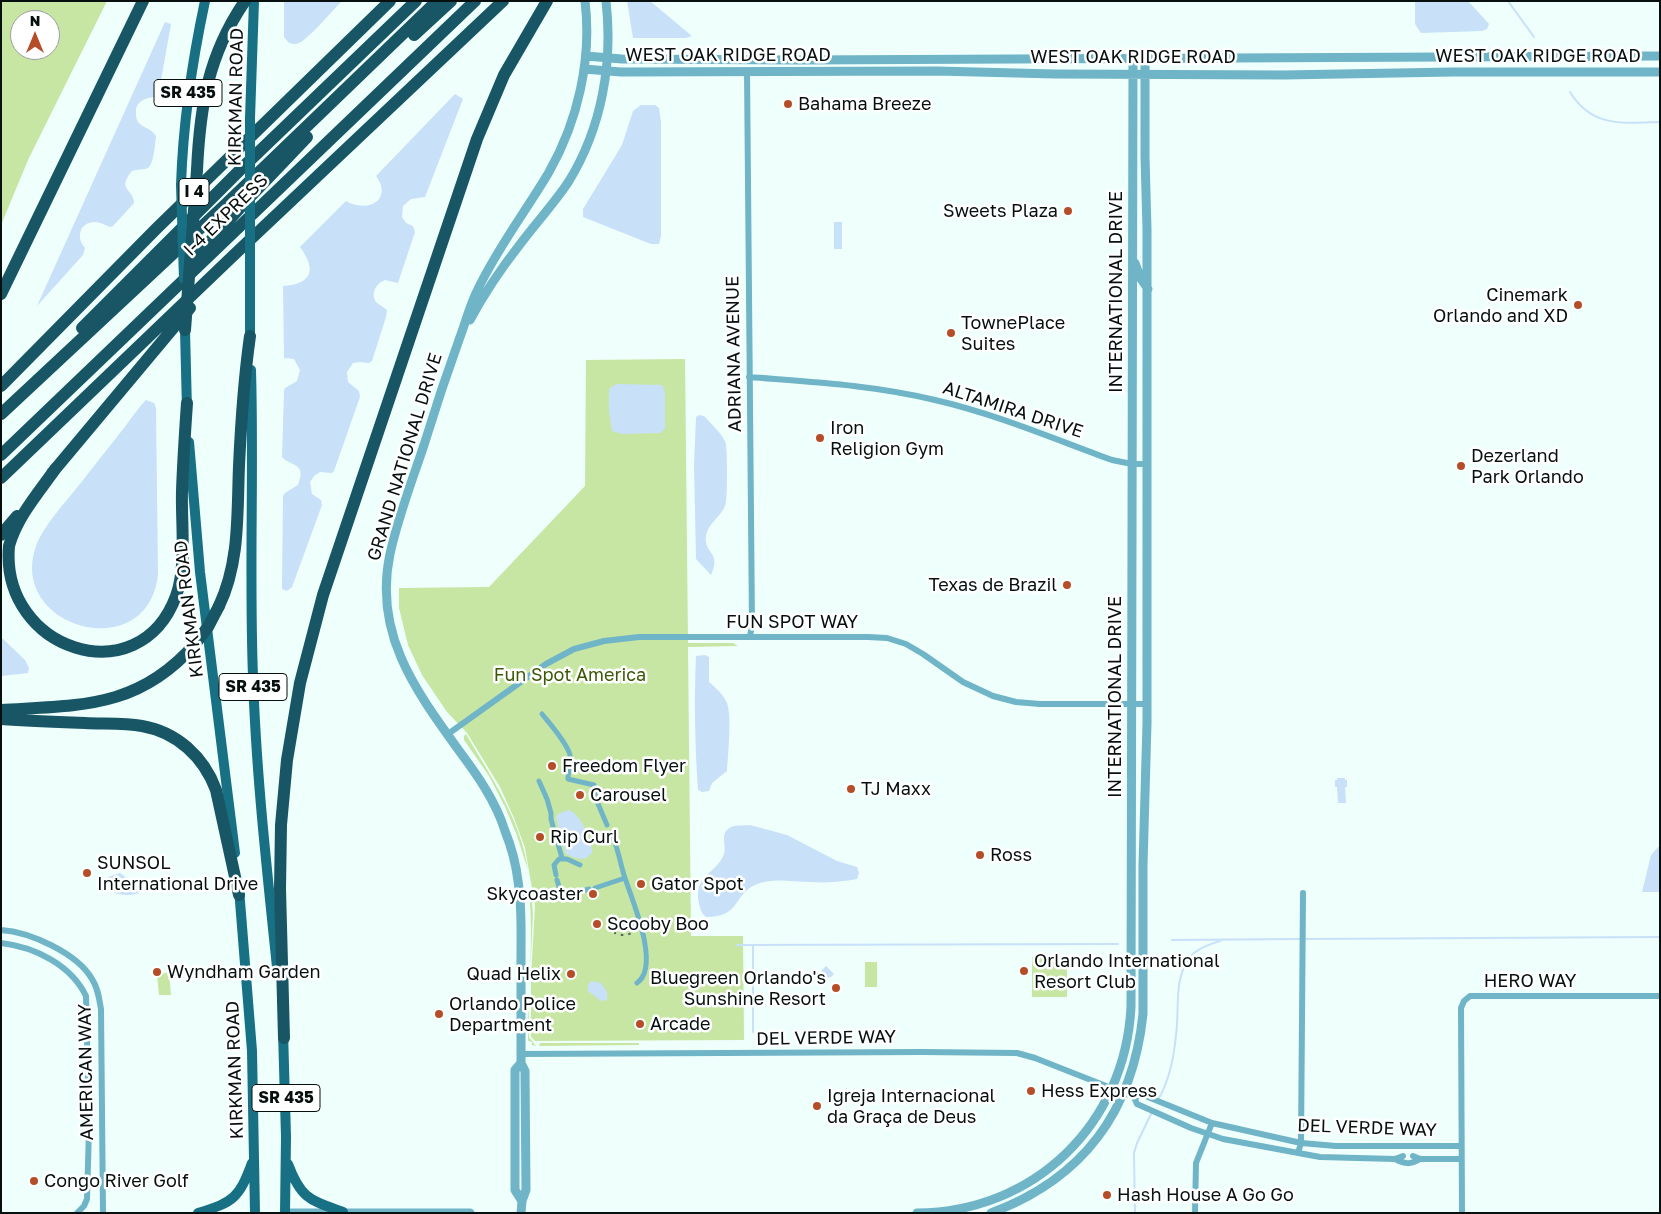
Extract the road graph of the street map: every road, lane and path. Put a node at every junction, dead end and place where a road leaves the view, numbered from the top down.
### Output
1 (143, 1) edge
2 (205, 1) edge
3 (245, 1) edge
4 (254, 1) edge
5 (390, 1) edge
6 (416, 1) edge
7 (437, 1) edge
8 (451, 1) edge
9 (476, 1) edge
10 (503, 1) edge
11 (547, 1) edge
12 (585, 1) edge
13 (606, 1) edge
14 (586, 56) junction
15 (1476, 56) junction
16 (1660, 56) edge
17 (1133, 58) junction
18 (1145, 58) junction
19 (607, 59) junction
20 (584, 69) junction
21 (606, 71) junction
22 (747, 72) junction
23 (1453, 72) junction
24 (1660, 72) edge
25 (1132, 74) junction
26 (1145, 74) junction
27 (236, 253) junction
28 (1132, 253) junction
29 (1132, 287) junction
30 (1148, 289) junction
31 (1, 294) edge
32 (1147, 319) junction
33 (186, 330) junction
34 (131, 331) junction
35 (250, 336) junction
36 (460, 337) junction
37 (749, 377) junction
38 (1, 386) edge
39 (187, 403) junction
40 (1, 410) edge
41 (1, 414) edge
42 (1, 455) edge
43 (1132, 464) junction
44 (1147, 464) junction
45 (56, 468) junction
46 (1, 478) edge
47 (1, 535) edge
48 (750, 636) junction
49 (1131, 704) junction
50 (1147, 704) junction
51 (1, 710) edge
52 (542, 714) dead end
53 (1, 719) edge
54 (448, 734) junction
55 (539, 781) dead end
56 (607, 825) dead end
57 (611, 833) dead end
58 (562, 858) junction
59 (580, 865) dead end
60 (625, 878) junction
61 (239, 894) junction
62 (1303, 894) dead end
63 (1, 930) edge
64 (1, 943) edge
65 (88, 973) junction
66 (78, 981) junction
67 (637, 983) dead end
68 (1660, 996) edge
69 (87, 1007) junction
70 (101, 1008) junction
71 (284, 1038) junction
72 (521, 1059) junction
73 (1113, 1088) junction
74 (1125, 1092) junction
75 (1134, 1097) junction
76 (1212, 1123) junction
77 (1208, 1133) junction
78 (1300, 1143) junction
79 (1395, 1146) junction
80 (1461, 1146) junction
81 (1298, 1153) junction
82 (1403, 1156) dead end
83 (1412, 1156) dead end
84 (254, 1157) junction
85 (1395, 1158) junction
86 (286, 1159) junction
87 (1420, 1159) junction
88 (1461, 1159) junction
89 (343, 1212) edge
90 (942, 1212) edge
91 (77, 1213) edge
92 (103, 1213) edge
93 (198, 1213) edge
94 (255, 1213) edge
95 (285, 1213) edge
96 (470, 1213) edge
97 (522, 1213) edge
98 (917, 1213) edge
99 (991, 1213) edge
100 (1195, 1213) edge
101 (1462, 1213) edge

1 - 31 highway
2 - 33 main road, KIRKMAN ROAD / SR 435, bridge
3 - 33 highway, bridge
4 - 35 main road, KIRKMAN ROAD / SR 435, bridge
5 - 38 highway, I 4
6 - 40 highway, I-4 EXPRESS
7 - 41 highway
8 - 34 highway
9 - 34 highway, I-4 EXPRESS
10 - 27 highway
11 - 71 highway
12 - 14 street, GRAND NATIONAL DRIVE
13 - 19 street, GRAND NATIONAL DRIVE
14 - 19 street, WEST OAK RIDGE ROAD
14 - 20 street, GRAND NATIONAL DRIVE
15 - 16 street, WEST OAK RIDGE ROAD
15 - 18 street, WEST OAK RIDGE ROAD
15 - 23 street
17 - 18 street, WEST OAK RIDGE ROAD
17 - 19 street, WEST OAK RIDGE ROAD
17 - 25 street, INTERNATIONAL DRIVE
18 - 26 street, INTERNATIONAL DRIVE
19 - 21 street, GRAND NATIONAL DRIVE
20 - 21 street, WEST OAK RIDGE ROAD
20 - 36 street, GRAND NATIONAL DRIVE
21 - 22 street, WEST OAK RIDGE ROAD
21 - 36 street, GRAND NATIONAL DRIVE
22 - 25 street, WEST OAK RIDGE ROAD
22 - 37 street, ADRIANA AVENUE
23 - 24 street, WEST OAK RIDGE ROAD
23 - 26 street, WEST OAK RIDGE ROAD
25 - 26 street, WEST OAK RIDGE ROAD
25 - 28 street, INTERNATIONAL DRIVE
26 - 30 street, INTERNATIONAL DRIVE
27 - 45 highway
27 - 46 highway
28 - 29 street, INTERNATIONAL DRIVE
28 - 30 street
29 - 32 street
29 - 43 street, INTERNATIONAL DRIVE
30 - 32 street, INTERNATIONAL DRIVE
32 - 44 street, INTERNATIONAL DRIVE
33 - 39 main road, KIRKMAN ROAD / SR 435
34 - 42 highway, I-4 EXPRESS
35 - 51 highway, bridge
35 - 71 main road, KIRKMAN ROAD / SR 435
36 - 54 street, GRAND NATIONAL DRIVE
37 - 43 street, ALTAMIRA DRIVE
37 - 48 street, ADRIANA AVENUE
39 - 45 highway
39 - 61 main road, KIRKMAN ROAD / SR 435
43 - 44 street, ALTAMIRA DRIVE
43 - 49 street, INTERNATIONAL DRIVE
44 - 50 street, INTERNATIONAL DRIVE
45 - 47 highway
48 - 49 street, FUN SPOT WAY
48 - 54 street, FUN SPOT WAY
49 - 50 street, FUN SPOT WAY
49 - 73 street, INTERNATIONAL DRIVE
50 - 74 street, INTERNATIONAL DRIVE
52 - 56 street
53 - 61 highway
54 - 72 street, GRAND NATIONAL DRIVE
55 - 58 street
57 - 60 street
58 - 59 street
58 - 60 street
60 - 67 street
61 - 84 main road, KIRKMAN ROAD / SR 435
62 - 78 street
63 - 65 street, AMERICAN WAY
64 - 66 street, AMERICAN WAY
65 - 66 street
65 - 70 street, AMERICAN WAY
66 - 69 street, AMERICAN WAY
68 - 80 street, HERO WAY
69 - 70 street
69 - 91 street, AMERICAN WAY
70 - 92 street, AMERICAN WAY
71 - 86 main road, KIRKMAN ROAD / SR 435
72 - 73 street, DEL VERDE WAY
72 - 97 street, GRAND NATIONAL DRIVE
73 - 74 street, DEL VERDE WAY
73 - 90 street, INTERNATIONAL DRIVE
74 - 75 street, DEL VERDE WAY
74 - 99 street, INTERNATIONAL DRIVE
75 - 76 street, DEL VERDE WAY
75 - 77 street, DEL VERDE WAY
76 - 77 street
76 - 78 street, DEL VERDE WAY
77 - 81 street, DEL VERDE WAY
77 - 100 street
78 - 79 street, DEL VERDE WAY
78 - 81 street
79 - 80 street, DEL VERDE WAY
79 - 85 street
80 - 88 street, HERO WAY
81 - 85 street, DEL VERDE WAY
82 - 85 street, DEL VERDE WAY
83 - 87 street, DEL VERDE WAY
84 - 93 main road
84 - 94 main road, KIRKMAN ROAD / SR 435
85 - 87 street, DEL VERDE WAY
86 - 89 main road
86 - 95 main road, KIRKMAN ROAD / SR 435
87 - 88 street, DEL VERDE WAY
88 - 101 street, HERO WAY
89 - 95 street
89 - 96 street
90 - 98 street, INTERNATIONAL DRIVE

